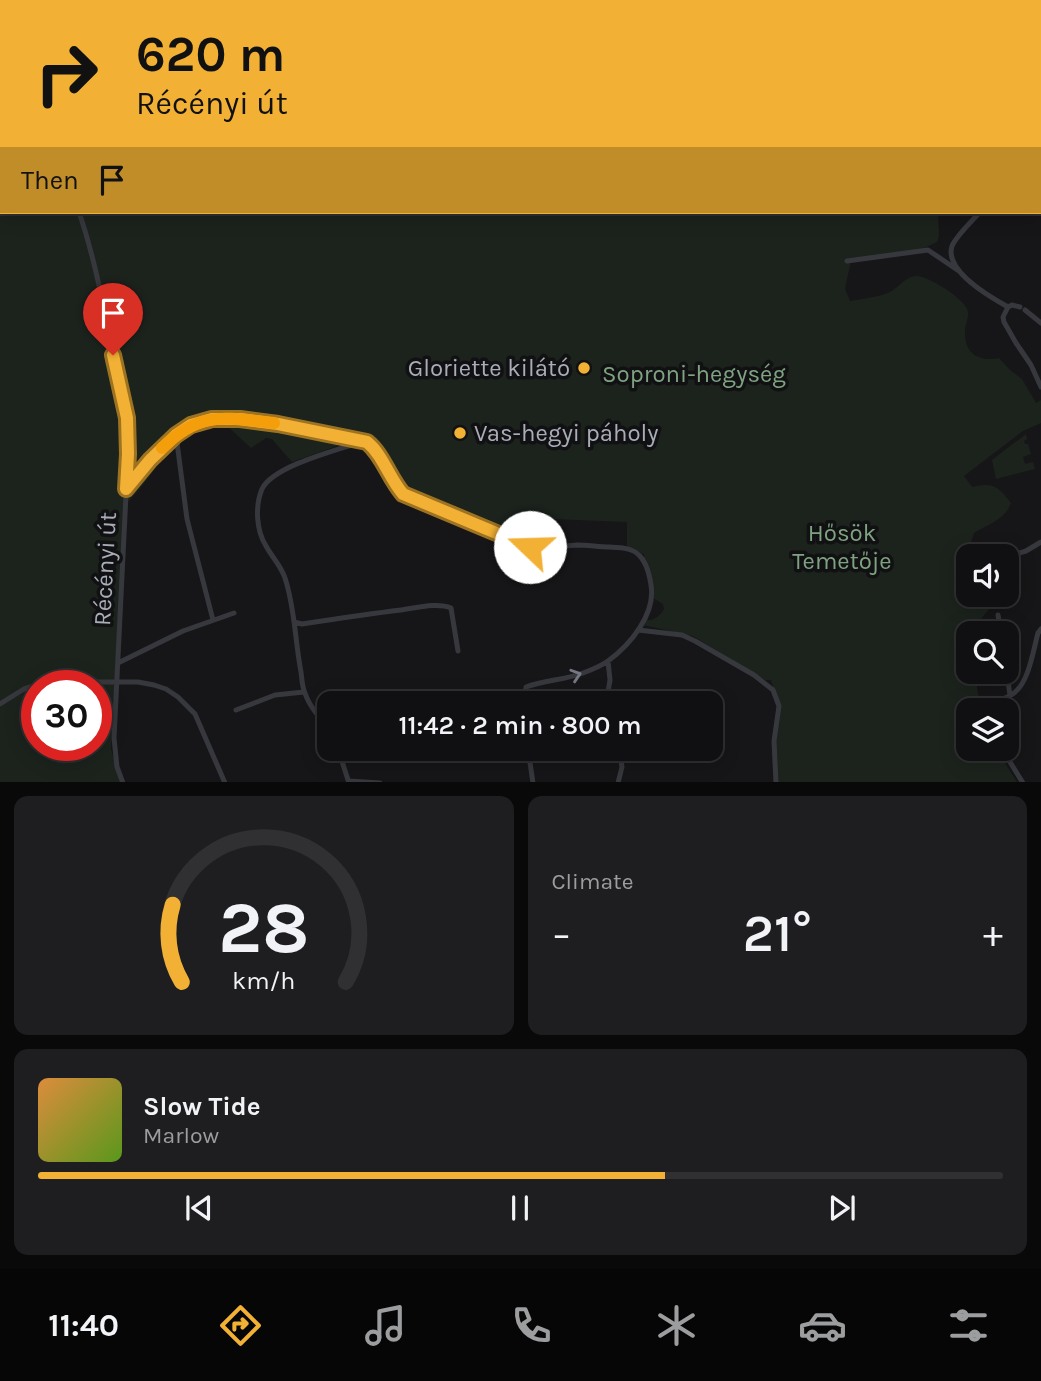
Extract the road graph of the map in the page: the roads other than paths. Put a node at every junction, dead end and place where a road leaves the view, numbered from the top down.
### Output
1 (80, 214) edge
2 (978, 214) edge
3 (848, 261) dead end
4 (959, 271) junction
5 (1008, 307) junction
6 (1041, 323) edge
7 (1041, 387) edge
8 (176, 435) junction
9 (361, 442) junction
10 (126, 489) junction
11 (1041, 542) edge
12 (1019, 553) edge
13 (234, 613) dead end
14 (998, 615) dead end
15 (213, 620) junction
16 (999, 621) edge
17 (294, 622) junction
18 (1041, 629) edge
19 (638, 630) junction
20 (458, 651) dead end
21 (608, 661) junction
22 (118, 663) junction
23 (118, 684) junction
24 (1008, 684) edge
25 (526, 691) edge
26 (608, 691) edge
27 (304, 692) junction
28 (1010, 695) junction
29 (1003, 698) edge
30 (0, 704) edge
31 (236, 710) dead end
32 (317, 713) edge
33 (342, 761) edge
34 (530, 761) edge
35 (621, 761) edge
36 (1010, 761) edge
37 (123, 782) edge
38 (225, 782) edge
39 (349, 782) edge
40 (380, 782) edge
41 (533, 782) edge
42 (618, 782) edge
43 (776, 782) edge
44 (1023, 782) edge

1 - 10 street, Récényi út
2 - 4 street
3 - 4 street
4 - 5 street
5 - 6 street
5 - 7 street
8 - 9 street
8 - 10 street
8 - 15 street
9 - 17 street
9 - 19 street
10 - 22 street, Récényi út
11 - 12 street
13 - 15 street
14 - 16 street
15 - 22 street
17 - 20 street
17 - 27 street
18 - 28 street
19 - 21 street
19 - 43 street
25 -> 21 street
21 - 26 street
22 - 23 street, Récényi út
23 - 30 street
23 - 37 street, Récényi út
23 - 38 street
24 - 28 street
27 - 31 street
27 - 32 street
28 - 29 street
33 - 39 street
34 - 41 street
35 - 42 street
36 - 44 street
39 - 40 street

